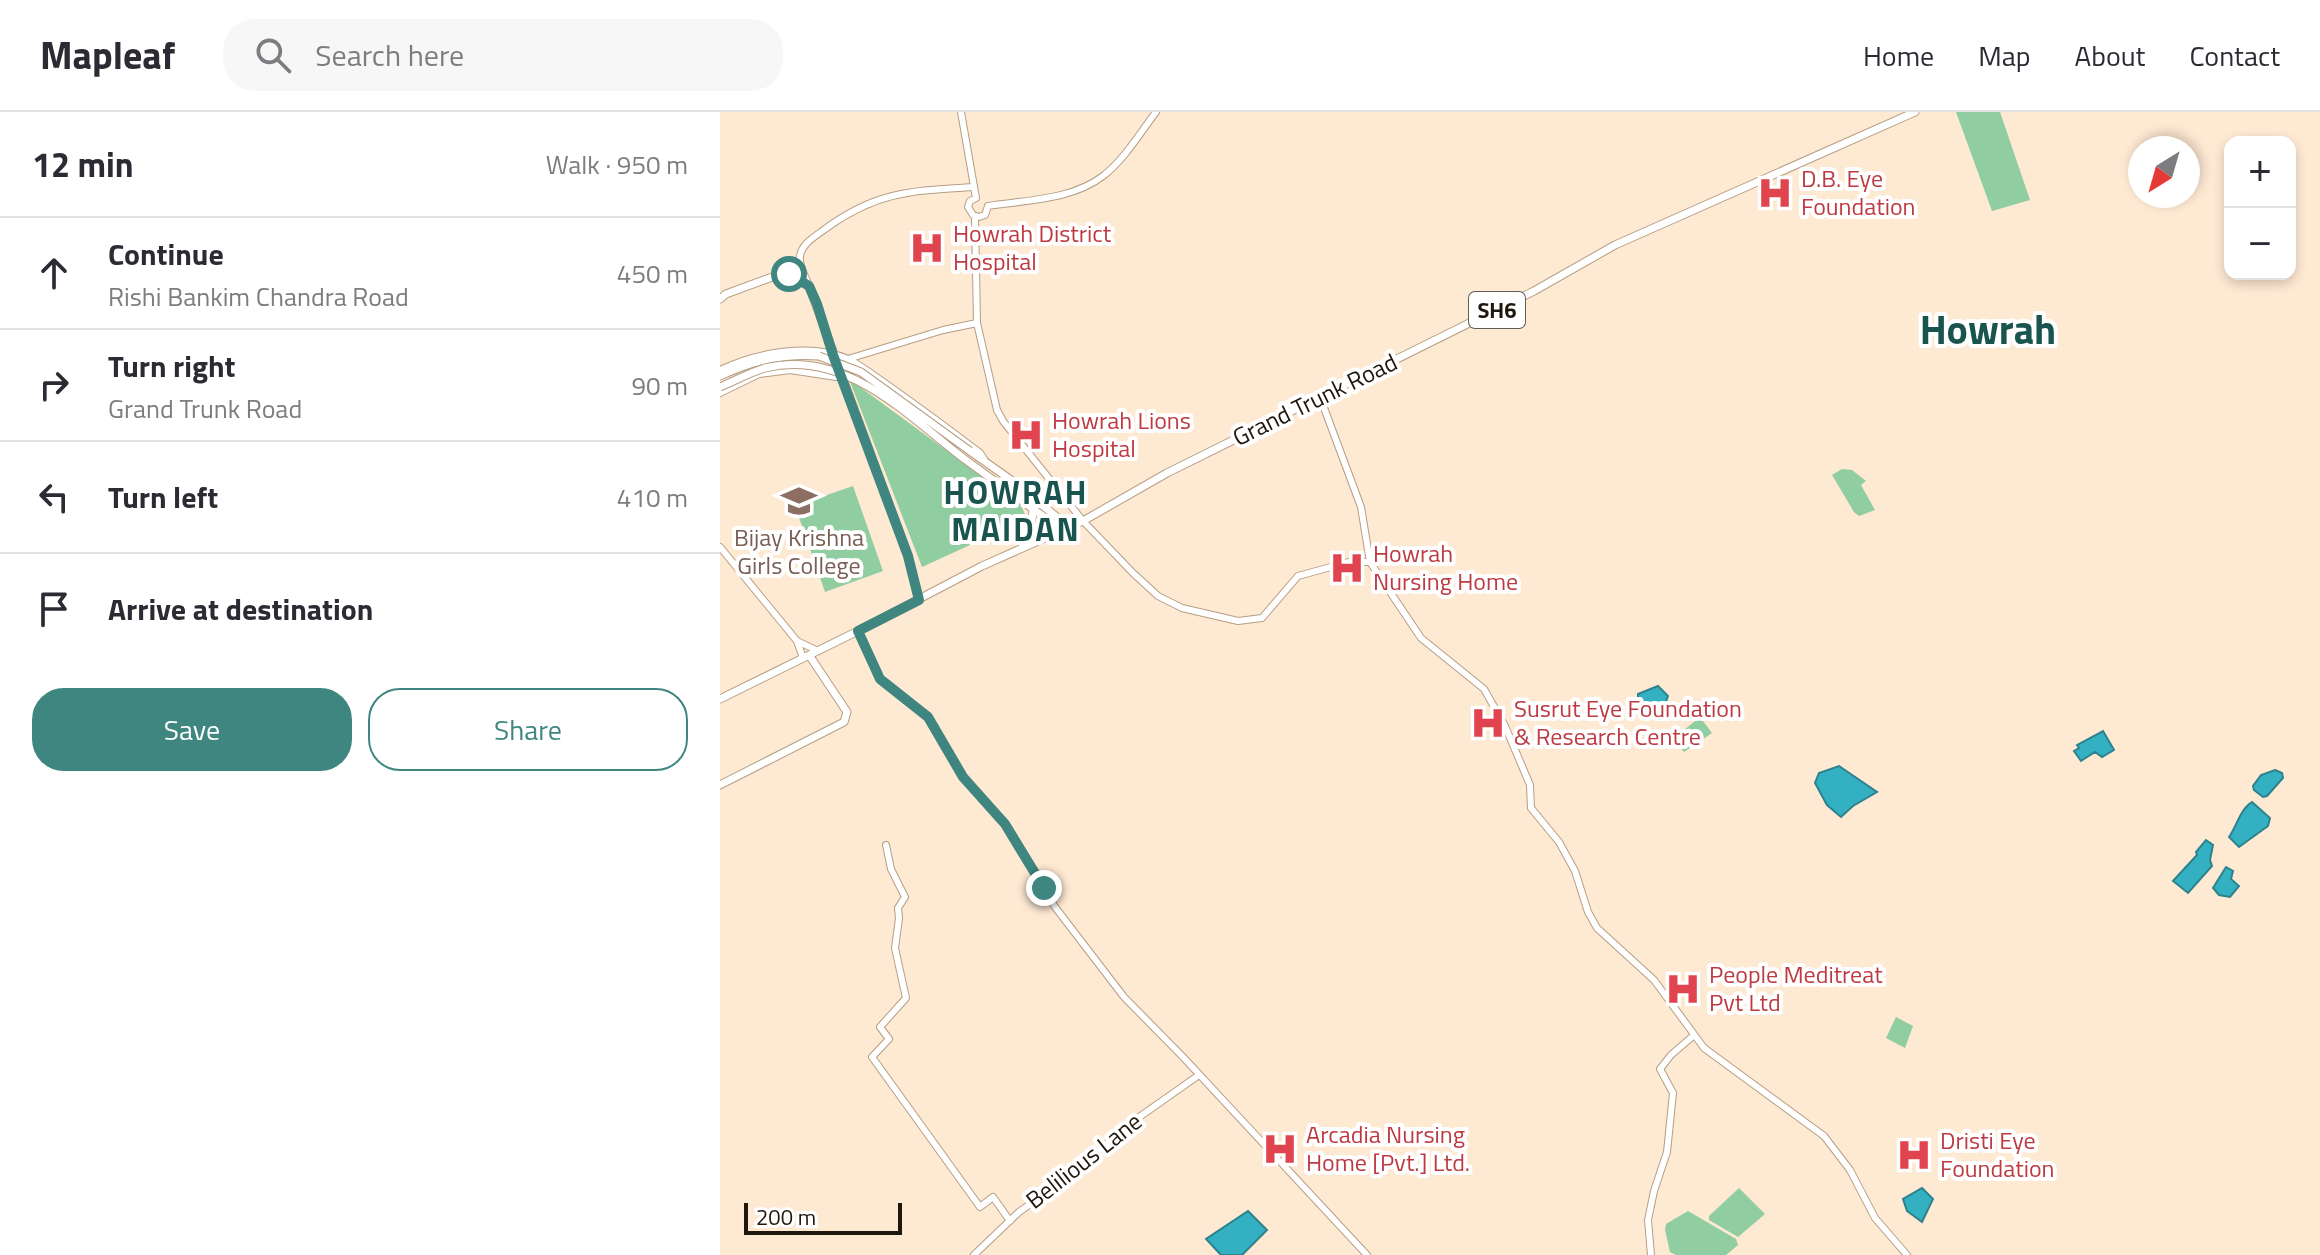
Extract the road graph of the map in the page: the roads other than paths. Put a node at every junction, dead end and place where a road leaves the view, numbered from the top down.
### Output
1 (1156, 112) edge
2 (1915, 112) edge
3 (961, 114) edge
4 (973, 187) junction
5 (976, 198) junction
6 (988, 206) junction
7 (975, 217) junction
8 (799, 260) junction
9 (783, 273) junction
10 (809, 286) junction
11 (723, 297) edge
12 (977, 323) junction
13 (833, 355) junction
14 (848, 359) junction
15 (720, 373) edge
16 (843, 378) junction
17 (720, 390) edge
18 (1320, 397) junction
19 (986, 462) junction
20 (1033, 509) junction
21 (1083, 521) junction
22 (1066, 529) junction
23 (720, 547) edge
24 (1022, 548) junction
25 (1370, 562) junction
26 (919, 600) junction
27 (858, 631) junction
28 (797, 641) junction
29 (818, 651) junction
30 (806, 656) junction
31 (720, 699) edge
32 (720, 785) edge
33 (886, 845) dead end
34 (1693, 1036) junction
35 (1199, 1075) junction
36 (1010, 1221) junction
37 (974, 1255) edge
38 (1367, 1255) edge
39 (1651, 1255) edge
40 (1907, 1255) edge

1 - 6 main road
2 - 18 main road, Grand Trunk Road / SH6
3 - 4 main road
4 - 5 main road
4 - 8 main road
5 - 6 main road
5 - 7 main road
6 - 7 main road
7 - 12 main road
8 - 9 main road
8 - 10 main road
9 - 10 main road
9 - 11 main road
10 - 13 main road
12 - 14 main road
12 - 21 main road
13 - 14 main road
13 - 15 main road
13 - 16 main road
14 - 16 main road
14 - 19 main road
15 - 19 main road, bridge
16 - 17 main road
16 - 26 main road
17 - 20 main road, bridge
18 - 21 main road, Grand Trunk Road / SH6
18 - 25 main road
19 - 22 main road
20 - 22 main road
20 - 24 main road
21 - 22 main road, Grand Trunk Road / SH6
21 - 25 main road
22 - 24 main road, Grand Trunk Road / SH6
23 - 28 main road
24 - 26 main road, Grand Trunk Road / SH6
25 - 34 main road
26 - 27 main road, Grand Trunk Road / SH6
27 - 29 main road, Grand Trunk Road / SH6
27 - 35 main road
28 - 29 main road
28 - 30 main road
29 - 30 main road, Grand Trunk Road / SH6
30 - 31 main road, Grand Trunk Road / SH6
30 - 32 main road
33 - 36 main road
34 - 39 main road
34 - 40 main road
35 - 36 main road, Belilious Lane
35 - 38 main road
36 - 37 main road, Belilious Lane

